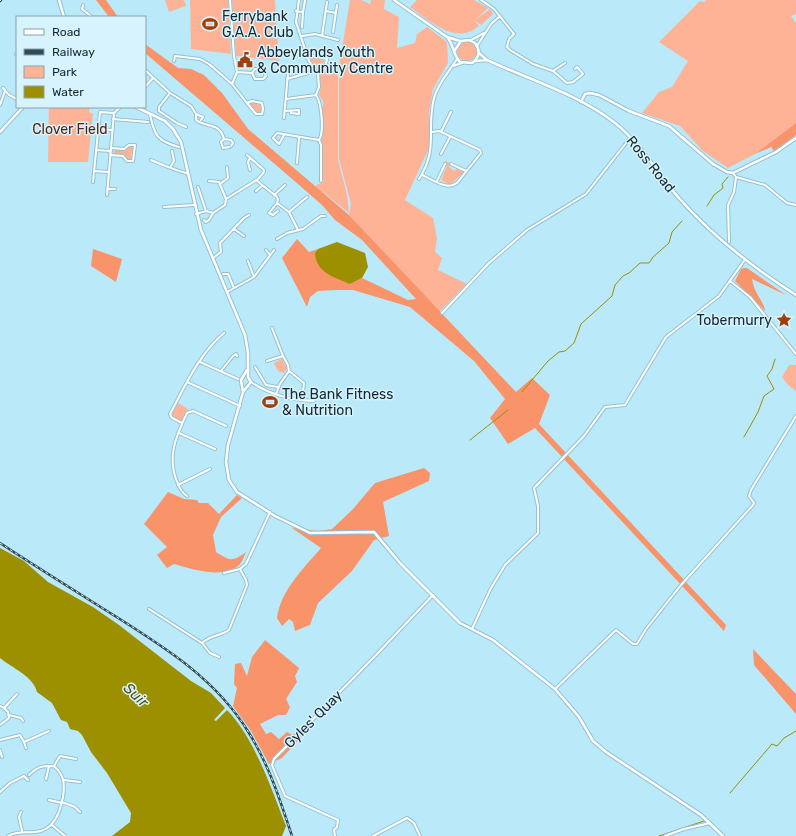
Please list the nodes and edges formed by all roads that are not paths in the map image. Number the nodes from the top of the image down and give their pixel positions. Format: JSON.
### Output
{"nodes":[{"id":1,"x":59,"y":0,"type":"edge"},
{"id":2,"x":230,"y":0,"type":"edge"},
{"id":3,"x":299,"y":0,"type":"edge"},
{"id":4,"x":305,"y":0,"type":"edge"},
{"id":5,"x":394,"y":0,"type":"edge"},
{"id":6,"x":481,"y":0,"type":"edge"},
{"id":7,"x":327,"y":2,"type":"dead end"},
{"id":8,"x":337,"y":4,"type":"dead end"},
{"id":9,"x":83,"y":5,"type":"dead end"},
{"id":10,"x":296,"y":11,"type":"junction"},
{"id":11,"x":326,"y":11,"type":"junction"},
{"id":12,"x":303,"y":12,"type":"junction"},
{"id":13,"x":336,"y":12,"type":"junction"},
{"id":14,"x":88,"y":14,"type":"joint"},
{"id":15,"x":64,"y":16,"type":"edge"},
{"id":16,"x":91,"y":16,"type":"edge"},
{"id":17,"x":500,"y":16,"type":"junction"},
{"id":18,"x":329,"y":24,"type":"dead end"},
{"id":19,"x":334,"y":24,"type":"junction"},
{"id":20,"x":302,"y":27,"type":"dead end"},
{"id":21,"x":484,"y":33,"type":"junction"},
{"id":22,"x":302,"y":36,"type":"junction"},
{"id":23,"x":322,"y":36,"type":"junction"},
{"id":24,"x":447,"y":37,"type":"junction"},
{"id":25,"x":329,"y":38,"type":"junction"},
{"id":26,"x":338,"y":40,"type":"dead end"},
{"id":27,"x":471,"y":40,"type":"junction"},
{"id":28,"x":461,"y":41,"type":"junction"},
{"id":29,"x":477,"y":46,"type":"junction"},
{"id":30,"x":455,"y":50,"type":"junction"},
{"id":31,"x":479,"y":52,"type":"junction"},
{"id":32,"x":307,"y":58,"type":"junction"},
{"id":33,"x":457,"y":59,"type":"junction"},
{"id":34,"x":487,"y":60,"type":"junction"},
{"id":35,"x":174,"y":61,"type":"dead end"},
{"id":36,"x":475,"y":61,"type":"junction"},
{"id":37,"x":326,"y":63,"type":"dead end"},
{"id":38,"x":462,"y":63,"type":"junction"},
{"id":39,"x":565,"y":63,"type":"dead end"},
{"id":40,"x":452,"y":66,"type":"junction"},
{"id":41,"x":575,"y":69,"type":"dead end"},
{"id":42,"x":146,"y":71,"type":"edge"},
{"id":43,"x":237,"y":72,"type":"junction"},
{"id":44,"x":552,"y":72,"type":"junction"},
{"id":45,"x":252,"y":73,"type":"junction"},
{"id":46,"x":288,"y":73,"type":"dead end"},
{"id":47,"x":308,"y":73,"type":"dead end"},
{"id":48,"x":153,"y":78,"type":"junction"},
{"id":49,"x":287,"y":79,"type":"junction"},
{"id":50,"x":232,"y":84,"type":"junction"},
{"id":51,"x":146,"y":86,"type":"edge"},
{"id":52,"x":3,"y":88,"type":"dead end"},
{"id":53,"x":5,"y":91,"type":"junction"},
{"id":54,"x":170,"y":93,"type":"junction"},
{"id":55,"x":316,"y":95,"type":"junction"},
{"id":56,"x":16,"y":98,"type":"edge"},
{"id":57,"x":286,"y":99,"type":"junction"},
{"id":58,"x":581,"y":102,"type":"junction"},
{"id":59,"x":247,"y":103,"type":"junction"},
{"id":60,"x":0,"y":105,"type":"edge"},
{"id":61,"x":21,"y":108,"type":"edge"},
{"id":62,"x":119,"y":108,"type":"edge"},
{"id":63,"x":138,"y":108,"type":"edge"},
{"id":64,"x":291,"y":110,"type":"dead end"},
{"id":65,"x":285,"y":111,"type":"junction"},
{"id":66,"x":114,"y":112,"type":"junction"},
{"id":67,"x":451,"y":112,"type":"dead end"},
{"id":68,"x":150,"y":114,"type":"junction"},
{"id":69,"x":196,"y":114,"type":"junction"},
{"id":70,"x":284,"y":118,"type":"dead end"},
{"id":71,"x":114,"y":119,"type":"junction"},
{"id":72,"x":201,"y":120,"type":"dead end"},
{"id":73,"x":148,"y":122,"type":"dead end"},
{"id":74,"x":186,"y":127,"type":"dead end"},
{"id":75,"x":98,"y":129,"type":"junction"},
{"id":76,"x":112,"y":130,"type":"junction"},
{"id":77,"x":0,"y":132,"type":"edge"},
{"id":78,"x":432,"y":132,"type":"junction"},
{"id":79,"x":441,"y":132,"type":"junction"},
{"id":80,"x":283,"y":135,"type":"junction"},
{"id":81,"x":226,"y":136,"type":"dead end"},
{"id":82,"x":450,"y":137,"type":"junction"},
{"id":83,"x":229,"y":138,"type":"junction"},
{"id":84,"x":299,"y":138,"type":"junction"},
{"id":85,"x":630,"y":138,"type":"junction"},
{"id":86,"x":796,"y":138,"type":"edge"},
{"id":87,"x":224,"y":139,"type":"junction"},
{"id":88,"x":319,"y":140,"type":"junction"},
{"id":89,"x":440,"y":145,"type":"dead end"},
{"id":90,"x":179,"y":147,"type":"dead end"},
{"id":91,"x":444,"y":147,"type":"junction"},
{"id":92,"x":111,"y":148,"type":"junction"},
{"id":93,"x":96,"y":150,"type":"junction"},
{"id":94,"x":111,"y":151,"type":"junction"},
{"id":95,"x":172,"y":151,"type":"dead end"},
{"id":96,"x":441,"y":154,"type":"dead end"},
{"id":97,"x":110,"y":155,"type":"junction"},
{"id":98,"x":246,"y":155,"type":"dead end"},
{"id":99,"x":250,"y":158,"type":"junction"},
{"id":100,"x":151,"y":160,"type":"dead end"},
{"id":101,"x":297,"y":163,"type":"dead end"},
{"id":102,"x":445,"y":164,"type":"dead end"},
{"id":103,"x":451,"y":164,"type":"dead end"},
{"id":104,"x":171,"y":166,"type":"junction"},
{"id":105,"x":456,"y":166,"type":"junction"},
{"id":106,"x":227,"y":167,"type":"dead end"},
{"id":107,"x":250,"y":170,"type":"dead end"},
{"id":108,"x":454,"y":170,"type":"dead end"},
{"id":109,"x":94,"y":171,"type":"junction"},
{"id":110,"x":466,"y":171,"type":"junction"},
{"id":111,"x":108,"y":172,"type":"junction"},
{"id":112,"x":188,"y":173,"type":"junction"},
{"id":113,"x":733,"y":173,"type":"junction"},
{"id":114,"x":422,"y":174,"type":"junction"},
{"id":115,"x":736,"y":177,"type":"junction"},
{"id":116,"x":419,"y":179,"type":"dead end"},
{"id":117,"x":256,"y":180,"type":"junction"},
{"id":118,"x":209,"y":181,"type":"dead end"},
{"id":119,"x":321,"y":181,"type":"dead end"},
{"id":120,"x":93,"y":182,"type":"dead end"},
{"id":121,"x":437,"y":182,"type":"junction"},
{"id":122,"x":220,"y":184,"type":"junction"},
{"id":123,"x":285,"y":185,"type":"dead end"},
{"id":124,"x":262,"y":186,"type":"junction"},
{"id":125,"x":198,"y":187,"type":"dead end"},
{"id":126,"x":107,"y":188,"type":"junction"},
{"id":127,"x":115,"y":189,"type":"dead end"},
{"id":128,"x":256,"y":191,"type":"dead end"},
{"id":129,"x":107,"y":195,"type":"dead end"},
{"id":130,"x":274,"y":195,"type":"junction"},
{"id":131,"x":307,"y":197,"type":"dead end"},
{"id":132,"x":226,"y":199,"type":"junction"},
{"id":133,"x":277,"y":203,"type":"junction"},
{"id":134,"x":194,"y":204,"type":"junction"},
{"id":135,"x":796,"y":205,"type":"edge"},
{"id":136,"x":164,"y":207,"type":"dead end"},
{"id":137,"x":269,"y":210,"type":"junction"},
{"id":138,"x":206,"y":211,"type":"junction"},
{"id":139,"x":278,"y":211,"type":"dead end"},
{"id":140,"x":289,"y":212,"type":"junction"},
{"id":141,"x":213,"y":213,"type":"junction"},
{"id":142,"x":266,"y":213,"type":"dead end"},
{"id":143,"x":196,"y":214,"type":"junction"},
{"id":144,"x":249,"y":215,"type":"dead end"},
{"id":145,"x":325,"y":216,"type":"dead end"},
{"id":146,"x":204,"y":220,"type":"dead end"},
{"id":147,"x":234,"y":229,"type":"junction"},
{"id":148,"x":298,"y":230,"type":"junction"},
{"id":149,"x":244,"y":236,"type":"dead end"},
{"id":150,"x":277,"y":239,"type":"dead end"},
{"id":151,"x":729,"y":242,"type":"dead end"},
{"id":152,"x":266,"y":250,"type":"dead end"},
{"id":153,"x":274,"y":250,"type":"dead end"},
{"id":154,"x":270,"y":255,"type":"junction"},
{"id":155,"x":212,"y":258,"type":"junction"},
{"id":156,"x":248,"y":261,"type":"dead end"},
{"id":157,"x":744,"y":261,"type":"junction"},
{"id":158,"x":223,"y":274,"type":"dead end"},
{"id":159,"x":254,"y":276,"type":"junction"},
{"id":160,"x":730,"y":281,"type":"junction"},
{"id":161,"x":234,"y":288,"type":"junction"},
{"id":162,"x":227,"y":292,"type":"junction"},
{"id":163,"x":796,"y":295,"type":"edge"},
{"id":164,"x":442,"y":313,"type":"dead end"},
{"id":165,"x":272,"y":328,"type":"dead end"},
{"id":166,"x":224,"y":333,"type":"dead end"},
{"id":167,"x":796,"y":354,"type":"edge"},
{"id":168,"x":237,"y":356,"type":"dead end"},
{"id":169,"x":282,"y":356,"type":"junction"},
{"id":170,"x":267,"y":361,"type":"dead end"},
{"id":171,"x":200,"y":362,"type":"junction"},
{"id":172,"x":255,"y":367,"type":"dead end"},
{"id":173,"x":247,"y":370,"type":"junction"},
{"id":174,"x":221,"y":371,"type":"junction"},
{"id":175,"x":257,"y":372,"type":"junction"},
{"id":176,"x":288,"y":372,"type":"junction"},
{"id":177,"x":253,"y":374,"type":"dead end"},
{"id":178,"x":244,"y":376,"type":"junction"},
{"id":179,"x":248,"y":377,"type":"junction"},
{"id":180,"x":238,"y":379,"type":"dead end"},
{"id":181,"x":187,"y":382,"type":"junction"},
{"id":182,"x":249,"y":384,"type":"junction"},
{"id":183,"x":243,"y":385,"type":"junction"},
{"id":184,"x":278,"y":387,"type":"junction"},
{"id":185,"x":243,"y":392,"type":"junction"},
{"id":186,"x":303,"y":392,"type":"dead end"},
{"id":187,"x":276,"y":394,"type":"junction"},
{"id":188,"x":314,"y":401,"type":"dead end"},
{"id":189,"x":240,"y":406,"type":"junction"},
{"id":190,"x":796,"y":416,"type":"edge"},
{"id":191,"x":182,"y":423,"type":"junction"},
{"id":192,"x":226,"y":426,"type":"dead end"},
{"id":193,"x":178,"y":432,"type":"junction"},
{"id":194,"x":215,"y":449,"type":"dead end"},
{"id":195,"x":210,"y":468,"type":"dead end"},
{"id":196,"x":178,"y":485,"type":"junction"},
{"id":197,"x":187,"y":496,"type":"dead end"},
{"id":198,"x":270,"y":512,"type":"junction"},
{"id":199,"x":240,"y":569,"type":"junction"},
{"id":200,"x":224,"y":573,"type":"dead end"},
{"id":201,"x":432,"y":595,"type":"junction"},
{"id":202,"x":149,"y":609,"type":"dead end"},
{"id":203,"x":472,"y":629,"type":"junction"},
{"id":204,"x":202,"y":643,"type":"junction"},
{"id":205,"x":220,"y":657,"type":"dead end"},
{"id":206,"x":555,"y":689,"type":"junction"},
{"id":207,"x":17,"y":694,"type":"dead end"},
{"id":208,"x":0,"y":706,"type":"edge"},
{"id":209,"x":4,"y":708,"type":"junction"},
{"id":210,"x":9,"y":715,"type":"junction"},
{"id":211,"x":23,"y":721,"type":"dead end"},
{"id":212,"x":0,"y":725,"type":"edge"},
{"id":213,"x":48,"y":731,"type":"dead end"},
{"id":214,"x":0,"y":740,"type":"edge"},
{"id":215,"x":24,"y":742,"type":"junction"},
{"id":216,"x":26,"y":748,"type":"dead end"},
{"id":217,"x":0,"y":750,"type":"edge"},
{"id":218,"x":2,"y":757,"type":"dead end"},
{"id":219,"x":76,"y":759,"type":"dead end"},
{"id":220,"x":49,"y":766,"type":"junction"},
{"id":221,"x":54,"y":766,"type":"junction"},
{"id":222,"x":29,"y":775,"type":"dead end"},
{"id":223,"x":46,"y":779,"type":"dead end"},
{"id":224,"x":28,"y":780,"type":"dead end"},
{"id":225,"x":64,"y":780,"type":"junction"},
{"id":226,"x":80,"y":782,"type":"dead end"},
{"id":227,"x":0,"y":792,"type":"edge"},
{"id":228,"x":49,"y":800,"type":"dead end"},
{"id":229,"x":62,"y":802,"type":"junction"},
{"id":230,"x":21,"y":812,"type":"dead end"},
{"id":231,"x":80,"y":812,"type":"dead end"},
{"id":232,"x":710,"y":823,"type":"junction"},
{"id":233,"x":52,"y":824,"type":"junction"},
{"id":234,"x":22,"y":831,"type":"junction"},
{"id":235,"x":36,"y":833,"type":"junction"},
{"id":236,"x":8,"y":836,"type":"edge"},
{"id":237,"x":36,"y":836,"type":"edge"},
{"id":238,"x":65,"y":836,"type":"edge"},
{"id":239,"x":335,"y":836,"type":"edge"},
{"id":240,"x":373,"y":836,"type":"edge"},
{"id":241,"x":420,"y":836,"type":"edge"},
{"id":242,"x":665,"y":836,"type":"edge"},
{"id":243,"x":723,"y":836,"type":"edge"}],
"edges":[{"from":1,"to":15,"type":"street"},
{"from":2,"to":43,"type":"street"},
{"from":3,"to":10,"type":"street"},
{"from":4,"to":12,"type":"street"},
{"from":5,"to":24,"type":"street"},
{"from":6,"to":17,"type":"street"},
{"from":7,"to":11,"type":"street"},
{"from":8,"to":13,"type":"street"},
{"from":9,"to":14,"type":"street"},
{"from":10,"to":12,"type":"street"},
{"from":10,"to":22,"type":"street"},
{"from":11,"to":13,"type":"street"},
{"from":11,"to":23,"type":"street"},
{"from":12,"to":20,"type":"street"},
{"from":13,"to":19,"type":"street"},
{"from":14,"to":16,"type":"street"},
{"from":17,"to":21,"type":"street"},
{"from":17,"to":44,"type":"street"},
{"from":18,"to":19,"type":"street"},
{"from":19,"to":25,"type":"street"},
{"from":21,"to":27,"type":"street"},
{"from":21,"to":29,"type":"street"},
{"from":22,"to":23,"type":"street"},
{"from":22,"to":32,"type":"street"},
{"from":23,"to":25,"type":"street"},
{"from":24,"to":28,"type":"street"},
{"from":24,"to":30,"type":"street"},
{"from":25,"to":26,"type":"street"},
{"from":27,"to":28,"type":"street"},
{"from":27,"to":29,"type":"street"},
{"from":28,"to":30,"type":"street"},
{"from":29,"to":31,"type":"street"},
{"from":30,"to":33,"type":"street"},
{"from":31,"to":34,"type":"street"},
{"from":31,"to":36,"type":"street"},
{"from":32,"to":37,"type":"street"},
{"from":32,"to":55,"type":"street"},
{"from":33,"to":38,"type":"street"},
{"from":33,"to":40,"type":"street"},
{"from":34,"to":36,"type":"street"},
{"from":34,"to":58,"type":"street","name":"Ross Road"},
{"from":35,"to":50,"type":"street"},
{"from":36,"to":38,"type":"street"},
{"from":38,"to":40,"type":"street"},
{"from":39,"to":44,"type":"street"},
{"from":40,"to":78,"type":"street"},
{"from":41,"to":44,"type":"street"},
{"from":42,"to":48,"type":"street"},
{"from":43,"to":45,"type":"street"},
{"from":43,"to":50,"type":"street"},
{"from":45,"to":45,"type":"street"},
{"from":46,"to":49,"type":"street"},
{"from":47,"to":49,"type":"street"},
{"from":48,"to":51,"type":"street"},
{"from":48,"to":54,"type":"street"},
{"from":49,"to":57,"type":"street"},
{"from":50,"to":59,"type":"street"},
{"from":52,"to":53,"type":"street"},
{"from":53,"to":56,"type":"street"},
{"from":53,"to":60,"type":"street"},
{"from":54,"to":69,"type":"street"},
{"from":54,"to":74,"type":"street"},
{"from":55,"to":57,"type":"street"},
{"from":55,"to":88,"type":"street"},
{"from":57,"to":65,"type":"street"},
{"from":58,"to":85,"type":"street","name":"Ross Road"},
{"from":58,"to":113,"type":"street"},
{"from":59,"to":59,"type":"street"},
{"from":61,"to":77,"type":"street"},
{"from":62,"to":66,"type":"street"},
{"from":63,"to":68,"type":"street"},
{"from":64,"to":65,"type":"street"},
{"from":65,"to":70,"type":"street"},
{"from":66,"to":71,"type":"street"},
{"from":66,"to":75,"type":"street"},
{"from":67,"to":79,"type":"street"},
{"from":68,"to":90,"type":"street"},
{"from":68,"to":112,"type":"street"},
{"from":69,"to":72,"type":"street"},
{"from":69,"to":87,"type":"street"},
{"from":71,"to":73,"type":"street"},
{"from":71,"to":76,"type":"street"},
{"from":75,"to":76,"type":"street"},
{"from":75,"to":93,"type":"street"},
{"from":76,"to":92,"type":"street"},
{"from":78,"to":79,"type":"street"},
{"from":78,"to":114,"type":"street"},
{"from":79,"to":82,"type":"street"},
{"from":80,"to":80,"type":"street"},
{"from":80,"to":84,"type":"street"},
{"from":81,"to":83,"type":"street"},
{"from":82,"to":91,"type":"street"},
{"from":82,"to":110,"type":"street"},
{"from":83,"to":87,"type":"street"},
{"from":83,"to":87,"type":"street"},
{"from":84,"to":88,"type":"street"},
{"from":84,"to":101,"type":"street"},
{"from":85,"to":157,"type":"street","name":"Ross Road"},
{"from":85,"to":164,"type":"street"},
{"from":86,"to":113,"type":"street"},
{"from":88,"to":119,"type":"street"},
{"from":89,"to":91,"type":"street"},
{"from":91,"to":96,"type":"street"},
{"from":92,"to":94,"type":"street"},
{"from":92,"to":97,"type":"street"},
{"from":93,"to":94,"type":"street"},
{"from":93,"to":109,"type":"street"},
{"from":94,"to":97,"type":"street"},
{"from":95,"to":104,"type":"street"},
{"from":97,"to":111,"type":"street"},
{"from":98,"to":99,"type":"street"},
{"from":99,"to":107,"type":"street"},
{"from":99,"to":117,"type":"street"},
{"from":100,"to":104,"type":"street"},
{"from":102,"to":121,"type":"street"},
{"from":103,"to":105,"type":"street"},
{"from":104,"to":112,"type":"street"},
{"from":105,"to":108,"type":"street"},
{"from":105,"to":110,"type":"street"},
{"from":106,"to":122,"type":"street"},
{"from":109,"to":111,"type":"street"},
{"from":109,"to":120,"type":"street"},
{"from":110,"to":121,"type":"street"},
{"from":111,"to":126,"type":"street"},
{"from":112,"to":134,"type":"street"},
{"from":113,"to":115,"type":"street"},
{"from":114,"to":116,"type":"street"},
{"from":114,"to":121,"type":"street"},
{"from":115,"to":135,"type":"street"},
{"from":115,"to":151,"type":"street"},
{"from":117,"to":124,"type":"street"},
{"from":117,"to":132,"type":"street"},
{"from":118,"to":122,"type":"street"},
{"from":122,"to":132,"type":"street"},
{"from":123,"to":130,"type":"street"},
{"from":124,"to":128,"type":"street"},
{"from":124,"to":130,"type":"street"},
{"from":125,"to":138,"type":"street"},
{"from":126,"to":127,"type":"street"},
{"from":126,"to":129,"type":"street"},
{"from":130,"to":133,"type":"street"},
{"from":131,"to":140,"type":"street"},
{"from":132,"to":141,"type":"street"},
{"from":133,"to":137,"type":"street"},
{"from":133,"to":140,"type":"street"},
{"from":134,"to":136,"type":"street"},
{"from":134,"to":143,"type":"street"},
{"from":137,"to":139,"type":"street"},
{"from":137,"to":142,"type":"street"},
{"from":138,"to":141,"type":"street"},
{"from":138,"to":143,"type":"street"},
{"from":140,"to":148,"type":"street"},
{"from":141,"to":146,"type":"street"},
{"from":143,"to":155,"type":"street"},
{"from":144,"to":147,"type":"street"},
{"from":145,"to":148,"type":"street"},
{"from":147,"to":149,"type":"street"},
{"from":147,"to":155,"type":"street"},
{"from":148,"to":150,"type":"street"},
{"from":152,"to":154,"type":"street"},
{"from":153,"to":154,"type":"street"},
{"from":154,"to":159,"type":"street"},
{"from":155,"to":162,"type":"street"},
{"from":156,"to":159,"type":"street"},
{"from":157,"to":160,"type":"street"},
{"from":157,"to":163,"type":"street","name":"Ross Road"},
{"from":158,"to":161,"type":"street"},
{"from":159,"to":161,"type":"street"},
{"from":160,"to":167,"type":"street"},
{"from":160,"to":203,"type":"street"},
{"from":161,"to":162,"type":"street"},
{"from":162,"to":173,"type":"street"},
{"from":165,"to":169,"type":"street"},
{"from":166,"to":171,"type":"street"},
{"from":168,"to":174,"type":"street"},
{"from":169,"to":170,"type":"street"},
{"from":169,"to":176,"type":"street"},
{"from":171,"to":174,"type":"street"},
{"from":171,"to":181,"type":"street"},
{"from":172,"to":175,"type":"street"},
{"from":173,"to":178,"type":"street"},
{"from":173,"to":179,"type":"street"},
{"from":174,"to":180,"type":"street"},
{"from":175,"to":177,"type":"street"},
{"from":175,"to":184,"type":"street"},
{"from":176,"to":184,"type":"street"},
{"from":176,"to":186,"type":"street"},
{"from":178,"to":179,"type":"street"},
{"from":178,"to":183,"type":"street"},
{"from":179,"to":182,"type":"street"},
{"from":181,"to":189,"type":"street"},
{"from":181,"to":191,"type":"street"},
{"from":182,"to":183,"type":"street"},
{"from":182,"to":185,"type":"street"},
{"from":182,"to":187,"type":"street"},
{"from":183,"to":185,"type":"street"},
{"from":184,"to":187,"type":"street"},
{"from":185,"to":189,"type":"street"},
{"from":187,"to":188,"type":"street"},
{"from":189,"to":198,"type":"street"},
{"from":190,"to":206,"type":"street"},
{"from":191,"to":192,"type":"street"},
{"from":191,"to":193,"type":"street"},
{"from":193,"to":194,"type":"street"},
{"from":193,"to":196,"type":"street"},
{"from":195,"to":196,"type":"street"},
{"from":196,"to":197,"type":"street"},
{"from":198,"to":199,"type":"street"},
{"from":198,"to":201,"type":"street"},
{"from":199,"to":200,"type":"street"},
{"from":199,"to":204,"type":"street"},
{"from":201,"to":203,"type":"street"},
{"from":201,"to":239,"type":"street","name":"Gyles' Quay"},
{"from":202,"to":204,"type":"street"},
{"from":203,"to":206,"type":"street"},
{"from":204,"to":205,"type":"street"},
{"from":206,"to":232,"type":"street"},
{"from":207,"to":209,"type":"street"},
{"from":208,"to":209,"type":"street"},
{"from":209,"to":210,"type":"street"},
{"from":210,"to":211,"type":"street"},
{"from":210,"to":212,"type":"street"},
{"from":213,"to":215,"type":"street"},
{"from":214,"to":215,"type":"street"},
{"from":215,"to":216,"type":"street"},
{"from":217,"to":218,"type":"street"},
{"from":219,"to":221,"type":"street"},
{"from":220,"to":221,"type":"street"},
{"from":220,"to":222,"type":"street"},
{"from":220,"to":223,"type":"street"},
{"from":221,"to":225,"type":"street"},
{"from":224,"to":227,"type":"street"},
{"from":225,"to":226,"type":"street"},
{"from":225,"to":229,"type":"street"},
{"from":228,"to":229,"type":"street"},
{"from":229,"to":231,"type":"street"},
{"from":229,"to":233,"type":"street"},
{"from":230,"to":234,"type":"street"},
{"from":232,"to":242,"type":"street"},
{"from":232,"to":243,"type":"street"},
{"from":233,"to":235,"type":"street"},
{"from":233,"to":238,"type":"street"},
{"from":234,"to":235,"type":"street"},
{"from":234,"to":236,"type":"street"},
{"from":235,"to":237,"type":"street"},
{"from":240,"to":241,"type":"street"}]}
